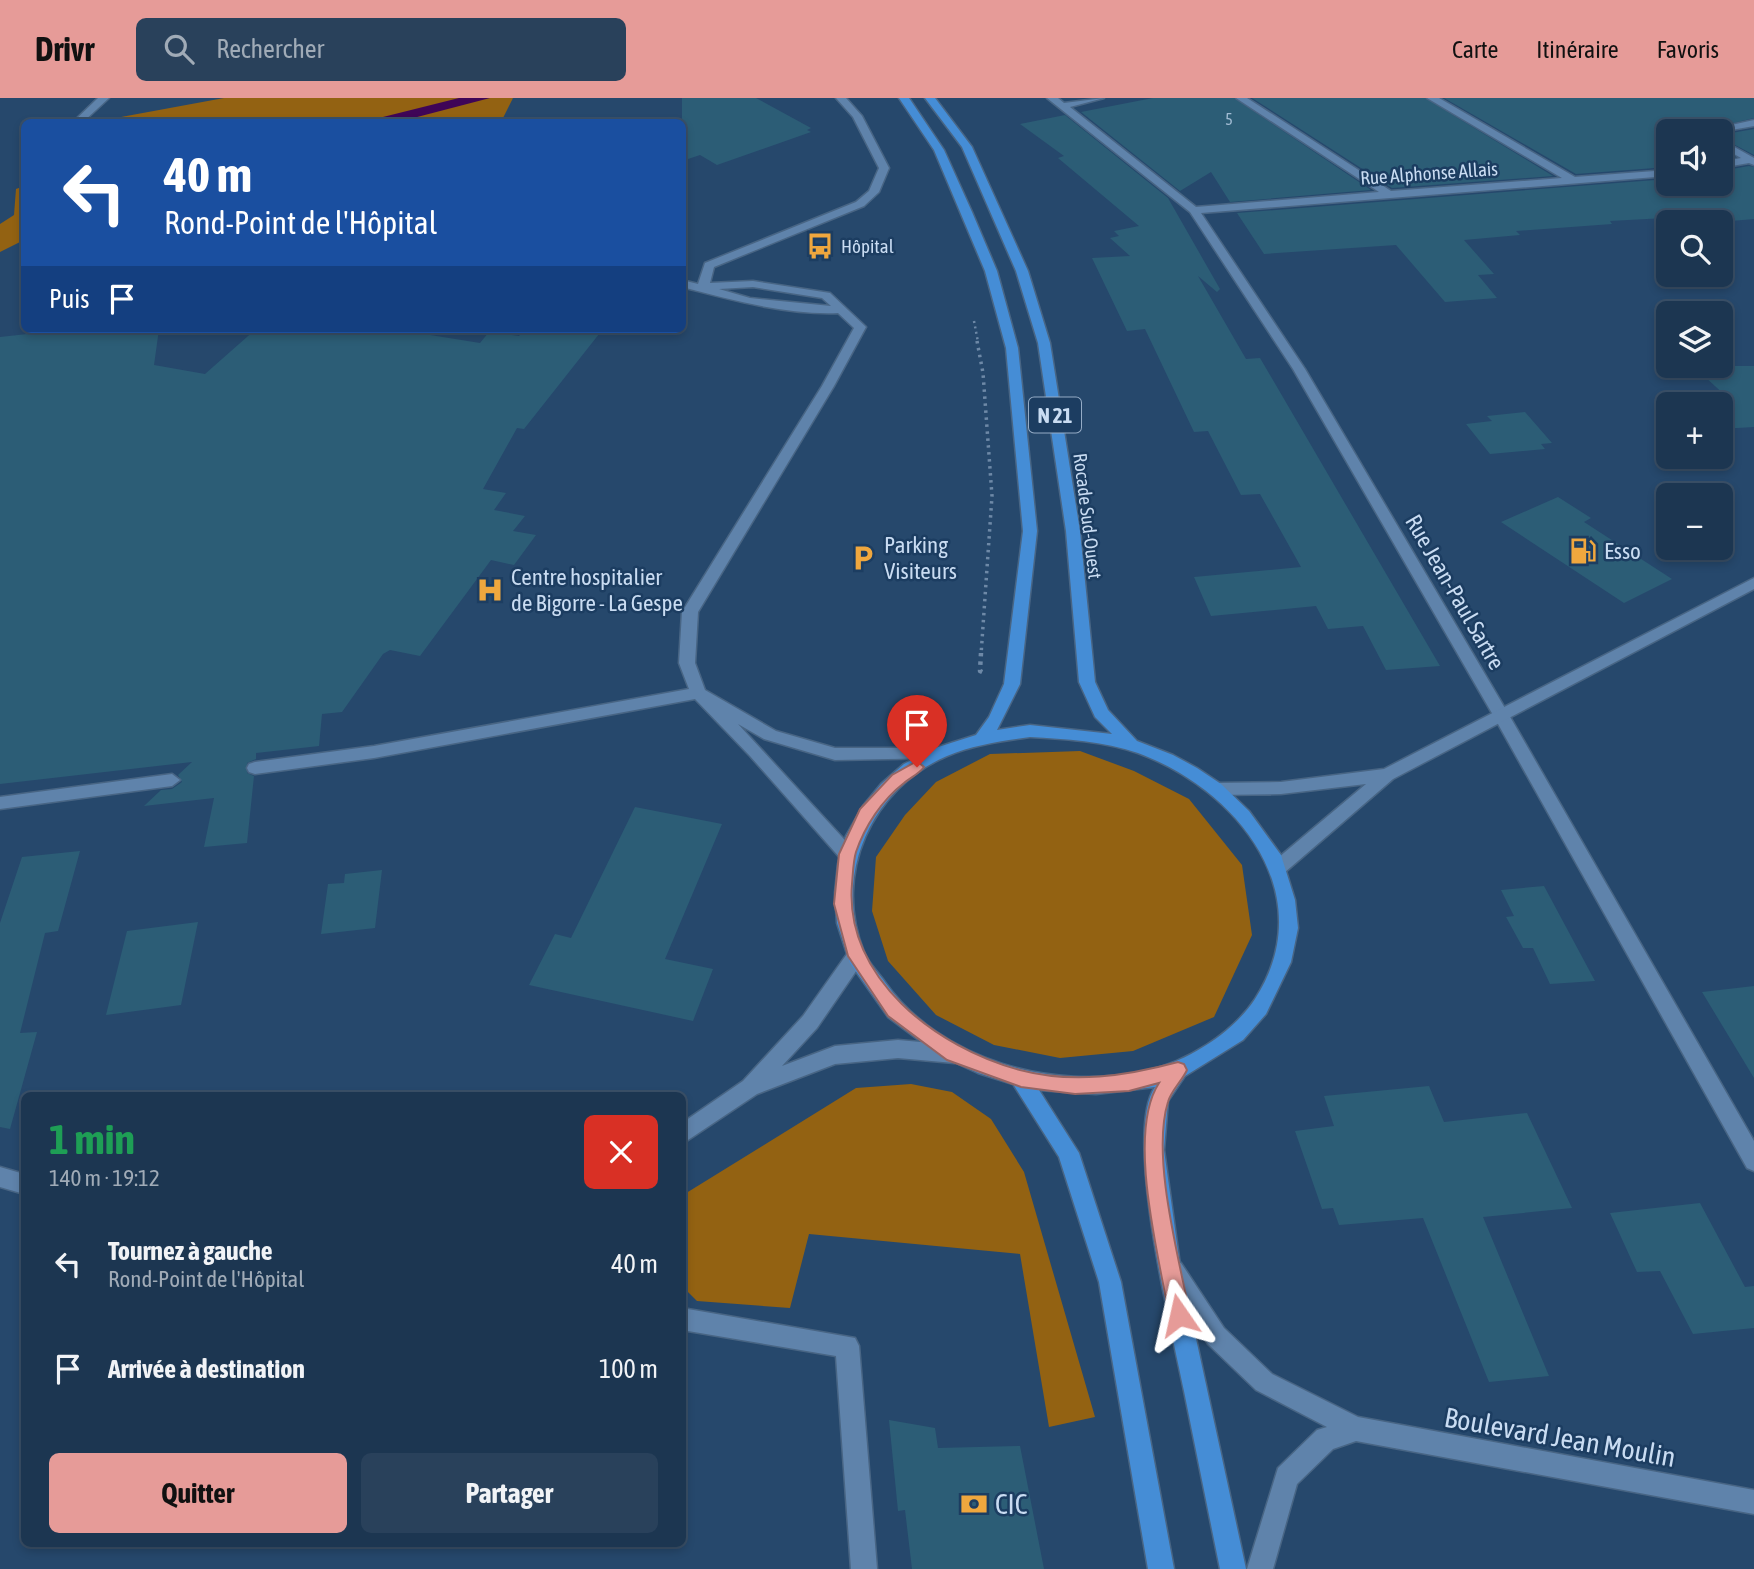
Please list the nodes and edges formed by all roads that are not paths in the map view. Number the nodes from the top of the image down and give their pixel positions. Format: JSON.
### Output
{"nodes":[{"id":1,"x":104,"y":98,"type":"edge"},
{"id":2,"x":841,"y":98,"type":"edge"},
{"id":3,"x":904,"y":98,"type":"edge"},
{"id":4,"x":930,"y":98,"type":"edge"},
{"id":5,"x":1099,"y":98,"type":"edge"},
{"id":6,"x":1241,"y":98,"type":"edge"},
{"id":7,"x":1432,"y":98,"type":"edge"},
{"id":8,"x":1057,"y":102,"type":"edge"},
{"id":9,"x":81,"y":119,"type":"edge"},
{"id":10,"x":1754,"y":123,"type":"edge"},
{"id":11,"x":1733,"y":127,"type":"edge"},
{"id":12,"x":1733,"y":150,"type":"edge"},
{"id":13,"x":1752,"y":161,"type":"edge"},
{"id":14,"x":1733,"y":163,"type":"edge"},
{"id":15,"x":1656,"y":174,"type":"edge"},
{"id":16,"x":1572,"y":180,"type":"junction"},
{"id":17,"x":1387,"y":193,"type":"junction"},
{"id":18,"x":1194,"y":211,"type":"junction"},
{"id":19,"x":686,"y":284,"type":"edge"},
{"id":20,"x":703,"y":286,"type":"junction"},
{"id":21,"x":842,"y":309,"type":"junction"},
{"id":22,"x":1754,"y":583,"type":"edge"},
{"id":23,"x":698,"y":693,"type":"junction"},
{"id":24,"x":1501,"y":715,"type":"junction"},
{"id":25,"x":982,"y":738,"type":"junction"},
{"id":26,"x":1130,"y":743,"type":"junction"},
{"id":27,"x":936,"y":754,"type":"junction"},
{"id":28,"x":255,"y":768,"type":"dead end"},
{"id":29,"x":1387,"y":775,"type":"junction"},
{"id":30,"x":172,"y":780,"type":"dead end"},
{"id":31,"x":1217,"y":789,"type":"junction"},
{"id":32,"x":0,"y":803,"type":"edge"},
{"id":33,"x":847,"y":854,"type":"junction"},
{"id":34,"x":1278,"y":867,"type":"junction"},
{"id":35,"x":856,"y":956,"type":"junction"},
{"id":36,"x":954,"y":1054,"type":"junction"},
{"id":37,"x":1178,"y":1070,"type":"junction"},
{"id":38,"x":1021,"y":1079,"type":"junction"},
{"id":39,"x":750,"y":1087,"type":"junction"},
{"id":40,"x":686,"y":1132,"type":"edge"},
{"id":41,"x":1754,"y":1161,"type":"edge"},
{"id":42,"x":0,"y":1177,"type":"edge"},
{"id":43,"x":21,"y":1183,"type":"edge"},
{"id":44,"x":1169,"y":1265,"type":"junction"},
{"id":45,"x":686,"y":1320,"type":"edge"},
{"id":46,"x":1356,"y":1429,"type":"junction"},
{"id":47,"x":1754,"y":1502,"type":"edge"},
{"id":48,"x":864,"y":1569,"type":"edge"},
{"id":49,"x":1161,"y":1569,"type":"edge"},
{"id":50,"x":1233,"y":1569,"type":"edge"},
{"id":51,"x":1260,"y":1569,"type":"edge"}],
"edges":[{"from":1,"to":9,"type":"street"},
{"from":2,"to":20,"type":"street"},
{"from":3,"to":25,"type":"main road","number":"N 21"},
{"from":4,"to":26,"type":"main road","name":"Rocade Sud-Ouest","number":"N 21"},
{"from":5,"to":8,"type":"street"},
{"from":6,"to":17,"type":"street"},
{"from":7,"to":16,"type":"street"},
{"from":8,"to":18,"type":"street","name":"Rue Jean-Paul Sartre"},
{"from":10,"to":11,"type":"street"},
{"from":12,"to":13,"type":"street"},
{"from":13,"to":14,"type":"street"},
{"from":15,"to":16,"type":"street","name":"Rue Alphonse Allais"},
{"from":16,"to":17,"type":"street","name":"Rue Alphonse Allais"},
{"from":17,"to":18,"type":"street","name":"Rue Alphonse Allais"},
{"from":18,"to":24,"type":"street","name":"Rue Jean-Paul Sartre"},
{"from":19,"to":20,"type":"street"},
{"from":20,"to":21,"type":"street"},
{"from":20,"to":21,"type":"street"},
{"from":21,"to":23,"type":"street"},
{"from":22,"to":24,"type":"street"},
{"from":23,"to":27,"type":"street"},
{"from":23,"to":28,"type":"street"},
{"from":23,"to":33,"type":"street"},
{"from":24,"to":29,"type":"street"},
{"from":24,"to":41,"type":"street","name":"Rue Jean-Paul Sartre"},
{"from":25,"to":26,"type":"main road"},
{"from":25,"to":27,"type":"main road"},
{"from":26,"to":31,"type":"main road"},
{"from":27,"to":33,"type":"main road"},
{"from":29,"to":31,"type":"street"},
{"from":29,"to":34,"type":"street"},
{"from":30,"to":32,"type":"street"},
{"from":31,"to":34,"type":"main road"},
{"from":33,"to":35,"type":"main road"},
{"from":34,"to":37,"type":"main road"},
{"from":35,"to":36,"type":"main road"},
{"from":35,"to":39,"type":"street"},
{"from":36,"to":38,"type":"main road"},
{"from":36,"to":39,"type":"street"},
{"from":37,"to":38,"type":"main road"},
{"from":37,"to":44,"type":"main road"},
{"from":38,"to":49,"type":"main road"},
{"from":39,"to":40,"type":"street"},
{"from":42,"to":43,"type":"street"},
{"from":44,"to":46,"type":"street","name":"Boulevard Jean Moulin"},
{"from":44,"to":50,"type":"main road"},
{"from":45,"to":48,"type":"street"},
{"from":46,"to":47,"type":"street","name":"Boulevard Jean Moulin"},
{"from":46,"to":51,"type":"street","name":"Boulevard Jean Moulin"}]}
